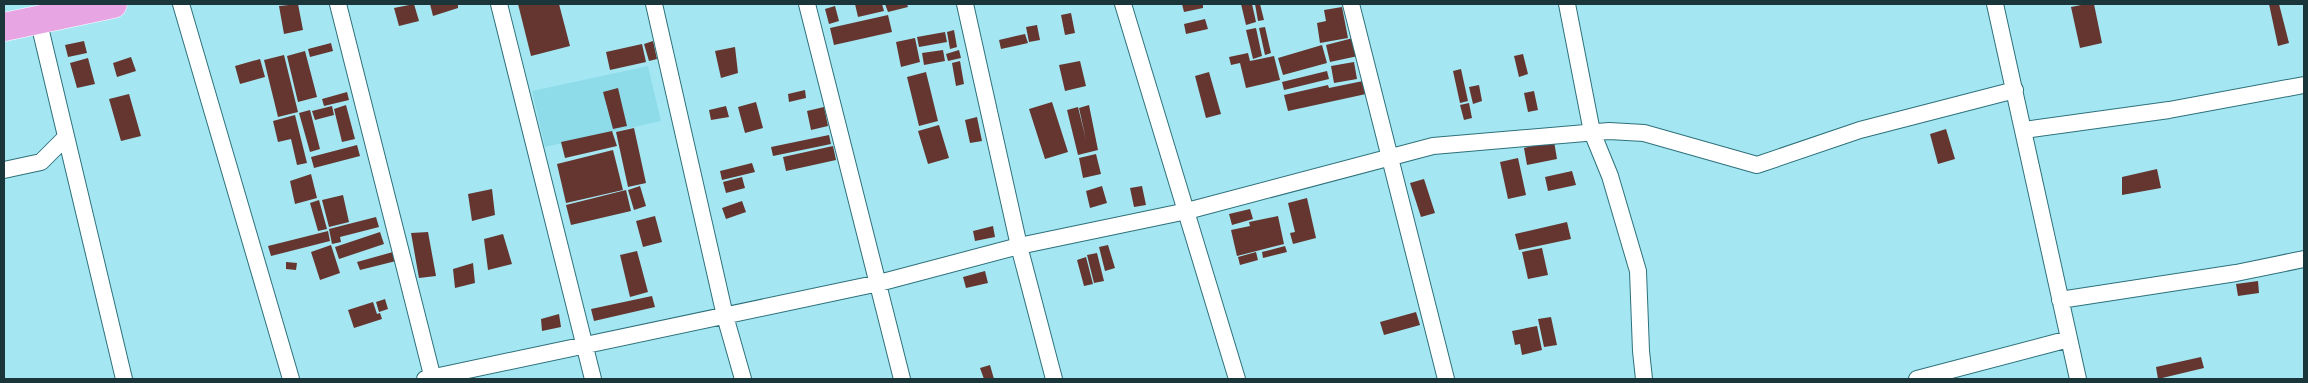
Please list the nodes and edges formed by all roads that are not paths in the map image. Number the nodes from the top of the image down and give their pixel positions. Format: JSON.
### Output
{"nodes":[{"id":1,"x":113,"y":4,"type":"edge"},
{"id":2,"x":182,"y":4,"type":"edge"},
{"id":3,"x":338,"y":4,"type":"edge"},
{"id":4,"x":499,"y":4,"type":"edge"},
{"id":5,"x":654,"y":4,"type":"edge"},
{"id":6,"x":807,"y":4,"type":"edge"},
{"id":7,"x":965,"y":4,"type":"edge"},
{"id":8,"x":1122,"y":4,"type":"edge"},
{"id":9,"x":1350,"y":4,"type":"edge"},
{"id":10,"x":1568,"y":4,"type":"edge"},
{"id":11,"x":1994,"y":4,"type":"edge"},
{"id":12,"x":38,"y":19,"type":"junction"},
{"id":13,"x":4,"y":27,"type":"edge"},
{"id":14,"x":2304,"y":84,"type":"edge"},
{"id":15,"x":2015,"y":90,"type":"junction"},
{"id":16,"x":2024,"y":130,"type":"junction"},
{"id":17,"x":1592,"y":132,"type":"junction"},
{"id":18,"x":66,"y":137,"type":"junction"},
{"id":19,"x":1388,"y":158,"type":"junction"},
{"id":20,"x":4,"y":170,"type":"edge"},
{"id":21,"x":1187,"y":211,"type":"junction"},
{"id":22,"x":1019,"y":246,"type":"junction"},
{"id":23,"x":2304,"y":259,"type":"edge"},
{"id":24,"x":879,"y":283,"type":"junction"},
{"id":25,"x":2060,"y":300,"type":"junction"},
{"id":26,"x":725,"y":316,"type":"junction"},
{"id":27,"x":2069,"y":339,"type":"junction"},
{"id":28,"x":584,"y":346,"type":"junction"},
{"id":29,"x":124,"y":379,"type":"edge"},
{"id":30,"x":291,"y":379,"type":"edge"},
{"id":31,"x":430,"y":379,"type":"edge"},
{"id":32,"x":592,"y":379,"type":"edge"},
{"id":33,"x":743,"y":379,"type":"edge"},
{"id":34,"x":902,"y":379,"type":"edge"},
{"id":35,"x":1054,"y":379,"type":"edge"},
{"id":36,"x":1237,"y":379,"type":"edge"},
{"id":37,"x":1446,"y":379,"type":"edge"},
{"id":38,"x":1644,"y":379,"type":"edge"},
{"id":39,"x":1917,"y":379,"type":"edge"},
{"id":40,"x":2078,"y":379,"type":"edge"}],
"edges":[{"from":1,"to":12,"type":"highway"},
{"from":2,"to":30,"type":"street"},
{"from":3,"to":31,"type":"street"},
{"from":4,"to":28,"type":"street"},
{"from":5,"to":26,"type":"street"},
{"from":6,"to":24,"type":"street"},
{"from":7,"to":22,"type":"street"},
{"from":8,"to":21,"type":"street"},
{"from":9,"to":19,"type":"street"},
{"from":10,"to":17,"type":"street"},
{"from":11,"to":15,"type":"street"},
{"from":12,"to":13,"type":"highway"},
{"from":12,"to":18,"type":"street"},
{"from":14,"to":16,"type":"street"},
{"from":15,"to":16,"type":"street"},
{"from":15,"to":17,"type":"street"},
{"from":16,"to":25,"type":"street"},
{"from":17,"to":19,"type":"street"},
{"from":17,"to":38,"type":"street"},
{"from":18,"to":20,"type":"street"},
{"from":18,"to":29,"type":"street"},
{"from":19,"to":21,"type":"street"},
{"from":19,"to":37,"type":"street"},
{"from":21,"to":22,"type":"street"},
{"from":21,"to":36,"type":"street"},
{"from":22,"to":24,"type":"street"},
{"from":22,"to":35,"type":"street"},
{"from":23,"to":25,"type":"street"},
{"from":24,"to":26,"type":"street"},
{"from":24,"to":34,"type":"street"},
{"from":25,"to":27,"type":"street"},
{"from":26,"to":28,"type":"street"},
{"from":26,"to":33,"type":"street"},
{"from":27,"to":39,"type":"street"},
{"from":27,"to":40,"type":"street"},
{"from":28,"to":31,"type":"street"},
{"from":28,"to":32,"type":"street"}]}
